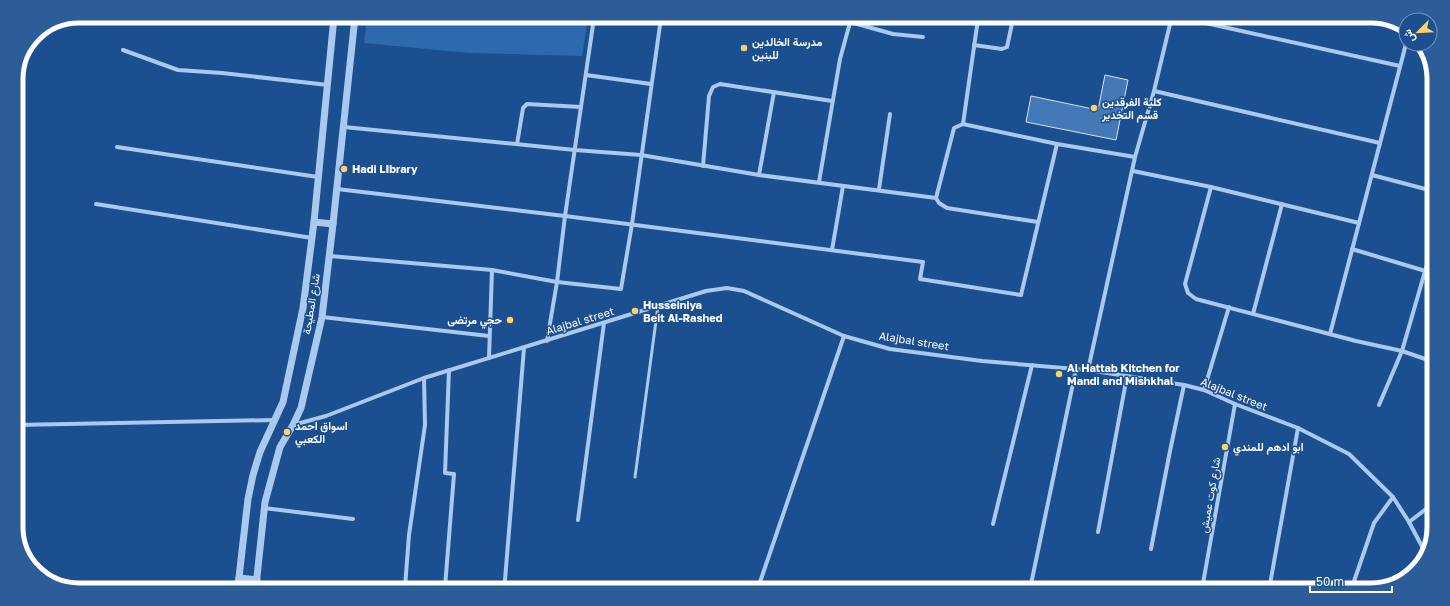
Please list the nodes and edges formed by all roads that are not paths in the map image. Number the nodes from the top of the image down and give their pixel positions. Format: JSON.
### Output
{"nodes":[{"id":1,"x":333,"y":23,"type":"edge"},
{"id":2,"x":354,"y":23,"type":"edge"},
{"id":3,"x":593,"y":23,"type":"edge"},
{"id":4,"x":660,"y":23,"type":"edge"},
{"id":5,"x":849,"y":23,"type":"edge"},
{"id":6,"x":859,"y":23,"type":"edge"},
{"id":7,"x":977,"y":23,"type":"edge"},
{"id":8,"x":1011,"y":23,"type":"edge"},
{"id":9,"x":1170,"y":23,"type":"edge"},
{"id":10,"x":1206,"y":23,"type":"edge"},
{"id":11,"x":923,"y":37,"type":"dead end"},
{"id":12,"x":974,"y":45,"type":"junction"},
{"id":13,"x":123,"y":50,"type":"dead end"},
{"id":14,"x":1404,"y":52,"type":"edge"},
{"id":15,"x":1400,"y":66,"type":"junction"},
{"id":16,"x":586,"y":75,"type":"junction"},
{"id":17,"x":651,"y":84,"type":"junction"},
{"id":18,"x":328,"y":85,"type":"junction"},
{"id":19,"x":1154,"y":91,"type":"junction"},
{"id":20,"x":774,"y":92,"type":"junction"},
{"id":21,"x":832,"y":101,"type":"junction"},
{"id":22,"x":581,"y":107,"type":"junction"},
{"id":23,"x":890,"y":114,"type":"dead end"},
{"id":24,"x":963,"y":124,"type":"junction"},
{"id":25,"x":344,"y":127,"type":"junction"},
{"id":26,"x":1380,"y":143,"type":"junction"},
{"id":27,"x":517,"y":144,"type":"junction"},
{"id":28,"x":1057,"y":144,"type":"junction"},
{"id":29,"x":117,"y":147,"type":"dead end"},
{"id":30,"x":575,"y":150,"type":"junction"},
{"id":31,"x":641,"y":155,"type":"junction"},
{"id":32,"x":1136,"y":157,"type":"junction"},
{"id":33,"x":703,"y":166,"type":"junction"},
{"id":34,"x":1133,"y":172,"type":"junction"},
{"id":35,"x":759,"y":175,"type":"junction"},
{"id":36,"x":1372,"y":175,"type":"junction"},
{"id":37,"x":318,"y":177,"type":"junction"},
{"id":38,"x":819,"y":182,"type":"junction"},
{"id":39,"x":843,"y":186,"type":"junction"},
{"id":40,"x":1211,"y":187,"type":"junction"},
{"id":41,"x":337,"y":189,"type":"junction"},
{"id":42,"x":878,"y":189,"type":"junction"},
{"id":43,"x":1427,"y":189,"type":"edge"},
{"id":44,"x":936,"y":198,"type":"junction"},
{"id":45,"x":96,"y":204,"type":"dead end"},
{"id":46,"x":1282,"y":204,"type":"junction"},
{"id":47,"x":565,"y":216,"type":"junction"},
{"id":48,"x":314,"y":222,"type":"junction"},
{"id":49,"x":1038,"y":222,"type":"junction"},
{"id":50,"x":1359,"y":223,"type":"junction"},
{"id":51,"x":333,"y":224,"type":"junction"},
{"id":52,"x":632,"y":224,"type":"junction"},
{"id":53,"x":312,"y":238,"type":"junction"},
{"id":54,"x":1352,"y":249,"type":"junction"},
{"id":55,"x":832,"y":250,"type":"junction"},
{"id":56,"x":330,"y":256,"type":"junction"},
{"id":57,"x":1427,"y":264,"type":"edge"},
{"id":58,"x":492,"y":270,"type":"junction"},
{"id":59,"x":1425,"y":271,"type":"junction"},
{"id":60,"x":557,"y":282,"type":"junction"},
{"id":61,"x":658,"y":306,"type":"junction"},
{"id":62,"x":1230,"y":307,"type":"junction"},
{"id":63,"x":1253,"y":314,"type":"junction"},
{"id":64,"x":322,"y":317,"type":"junction"},
{"id":65,"x":604,"y":323,"type":"junction"},
{"id":66,"x":1330,"y":334,"type":"junction"},
{"id":67,"x":489,"y":336,"type":"junction"},
{"id":68,"x":844,"y":336,"type":"junction"},
{"id":69,"x":547,"y":341,"type":"junction"},
{"id":70,"x":524,"y":348,"type":"junction"},
{"id":71,"x":1402,"y":351,"type":"junction"},
{"id":72,"x":489,"y":358,"type":"junction"},
{"id":73,"x":1427,"y":360,"type":"edge"},
{"id":74,"x":1032,"y":365,"type":"junction"},
{"id":75,"x":449,"y":370,"type":"junction"},
{"id":76,"x":1076,"y":370,"type":"junction"},
{"id":77,"x":1088,"y":370,"type":"junction"},
{"id":78,"x":1127,"y":376,"type":"junction"},
{"id":79,"x":424,"y":378,"type":"junction"},
{"id":80,"x":1184,"y":385,"type":"junction"},
{"id":81,"x":1204,"y":390,"type":"junction"},
{"id":82,"x":1235,"y":404,"type":"junction"},
{"id":83,"x":1379,"y":405,"type":"dead end"},
{"id":84,"x":274,"y":420,"type":"junction"},
{"id":85,"x":23,"y":425,"type":"edge"},
{"id":86,"x":293,"y":425,"type":"junction"},
{"id":87,"x":1298,"y":428,"type":"junction"},
{"id":88,"x":635,"y":476,"type":"dead end"},
{"id":89,"x":1393,"y":497,"type":"junction"},
{"id":90,"x":264,"y":508,"type":"junction"},
{"id":91,"x":1427,"y":508,"type":"edge"},
{"id":92,"x":353,"y":519,"type":"dead end"},
{"id":93,"x":578,"y":520,"type":"dead end"},
{"id":94,"x":1409,"y":522,"type":"junction"},
{"id":95,"x":993,"y":524,"type":"dead end"},
{"id":96,"x":1098,"y":532,"type":"dead end"},
{"id":97,"x":1423,"y":548,"type":"edge"},
{"id":98,"x":1151,"y":549,"type":"dead end"},
{"id":99,"x":239,"y":578,"type":"junction"},
{"id":100,"x":505,"y":580,"type":"dead end"},
{"id":101,"x":238,"y":583,"type":"edge"},
{"id":102,"x":257,"y":583,"type":"edge"},
{"id":103,"x":405,"y":583,"type":"edge"},
{"id":104,"x":445,"y":583,"type":"edge"},
{"id":105,"x":760,"y":583,"type":"edge"},
{"id":106,"x":1031,"y":583,"type":"edge"},
{"id":107,"x":1203,"y":583,"type":"edge"},
{"id":108,"x":1270,"y":583,"type":"edge"},
{"id":109,"x":1353,"y":583,"type":"edge"}],
"edges":[{"from":1,"to":18,"type":"street","name":"شارع المطيحة"},
{"from":2,"to":25,"type":"street","name":"شارع المطيحة"},
{"from":3,"to":16,"type":"street"},
{"from":4,"to":17,"type":"street"},
{"from":5,"to":21,"type":"street"},
{"from":6,"to":11,"type":"street"},
{"from":7,"to":12,"type":"street"},
{"from":8,"to":12,"type":"street"},
{"from":9,"to":19,"type":"street"},
{"from":10,"to":15,"type":"street"},
{"from":12,"to":24,"type":"street"},
{"from":13,"to":18,"type":"street"},
{"from":14,"to":15,"type":"street"},
{"from":15,"to":26,"type":"street"},
{"from":16,"to":17,"type":"street"},
{"from":16,"to":22,"type":"street"},
{"from":17,"to":31,"type":"street"},
{"from":18,"to":37,"type":"street","name":"شارع المطيحة"},
{"from":19,"to":26,"type":"street"},
{"from":19,"to":32,"type":"street"},
{"from":20,"to":21,"type":"street"},
{"from":20,"to":33,"type":"street"},
{"from":20,"to":35,"type":"street"},
{"from":21,"to":38,"type":"street"},
{"from":22,"to":27,"type":"street"},
{"from":22,"to":30,"type":"street"},
{"from":23,"to":42,"type":"street"},
{"from":24,"to":28,"type":"street"},
{"from":24,"to":44,"type":"street"},
{"from":25,"to":27,"type":"street"},
{"from":25,"to":41,"type":"street","name":"شارع المطيحة"},
{"from":26,"to":36,"type":"street"},
{"from":27,"to":30,"type":"street"},
{"from":28,"to":32,"type":"street"},
{"from":28,"to":49,"type":"street"},
{"from":29,"to":37,"type":"street"},
{"from":30,"to":31,"type":"street"},
{"from":30,"to":47,"type":"street"},
{"from":31,"to":33,"type":"street"},
{"from":31,"to":52,"type":"street"},
{"from":32,"to":34,"type":"street"},
{"from":33,"to":35,"type":"street"},
{"from":34,"to":40,"type":"street"},
{"from":34,"to":77,"type":"street"},
{"from":35,"to":38,"type":"street"},
{"from":36,"to":43,"type":"street"},
{"from":36,"to":50,"type":"street"},
{"from":37,"to":48,"type":"street","name":"شارع المطيحة"},
{"from":38,"to":39,"type":"street"},
{"from":39,"to":42,"type":"street"},
{"from":39,"to":55,"type":"street"},
{"from":40,"to":46,"type":"street"},
{"from":40,"to":62,"type":"street"},
{"from":41,"to":47,"type":"street"},
{"from":41,"to":51,"type":"street","name":"شارع المطيحة"},
{"from":42,"to":44,"type":"street"},
{"from":44,"to":49,"type":"street"},
{"from":45,"to":53,"type":"street"},
{"from":46,"to":50,"type":"street"},
{"from":46,"to":63,"type":"street"},
{"from":47,"to":52,"type":"street"},
{"from":47,"to":60,"type":"street"},
{"from":48,"to":51,"type":"street"},
{"from":48,"to":53,"type":"street","name":"شارع المطيحة"},
{"from":49,"to":55,"type":"street"},
{"from":50,"to":54,"type":"street"},
{"from":51,"to":56,"type":"street","name":"شارع المطيحة"},
{"from":52,"to":55,"type":"street"},
{"from":52,"to":60,"type":"street"},
{"from":53,"to":84,"type":"street","name":"شارع المطيحة"},
{"from":54,"to":59,"type":"street"},
{"from":54,"to":66,"type":"street"},
{"from":56,"to":58,"type":"street"},
{"from":56,"to":64,"type":"street","name":"شارع المطيحة"},
{"from":57,"to":59,"type":"street"},
{"from":58,"to":60,"type":"street"},
{"from":58,"to":67,"type":"street"},
{"from":59,"to":71,"type":"street"},
{"from":60,"to":69,"type":"street"},
{"from":61,"to":65,"type":"street","name":"Alajbal street"},
{"from":61,"to":68,"type":"street","name":"Alajbal street"},
{"from":61,"to":88,"type":"lane"},
{"from":62,"to":63,"type":"street"},
{"from":62,"to":81,"type":"street"},
{"from":63,"to":66,"type":"street"},
{"from":64,"to":67,"type":"street"},
{"from":64,"to":86,"type":"street","name":"شارع المطيحة"},
{"from":65,"to":69,"type":"street","name":"Alajbal street"},
{"from":65,"to":93,"type":"street"},
{"from":66,"to":71,"type":"street"},
{"from":67,"to":72,"type":"street"},
{"from":68,"to":74,"type":"street","name":"Alajbal street"},
{"from":68,"to":105,"type":"street"},
{"from":69,"to":70,"type":"street","name":"Alajbal street"},
{"from":70,"to":72,"type":"street","name":"Alajbal street"},
{"from":70,"to":100,"type":"street"},
{"from":71,"to":73,"type":"street"},
{"from":71,"to":83,"type":"street"},
{"from":72,"to":75,"type":"street","name":"Alajbal street"},
{"from":74,"to":76,"type":"street","name":"Alajbal street"},
{"from":74,"to":95,"type":"street"},
{"from":75,"to":79,"type":"street","name":"Alajbal street"},
{"from":75,"to":104,"type":"street"},
{"from":76,"to":77,"type":"street","name":"Alajbal street"},
{"from":76,"to":106,"type":"street"},
{"from":77,"to":78,"type":"street","name":"Alajbal street"},
{"from":78,"to":80,"type":"street","name":"Alajbal street"},
{"from":78,"to":96,"type":"street"},
{"from":79,"to":86,"type":"street","name":"Alajbal street"},
{"from":79,"to":103,"type":"street"},
{"from":80,"to":81,"type":"street","name":"Alajbal street"},
{"from":80,"to":98,"type":"street"},
{"from":81,"to":82,"type":"street","name":"Alajbal street"},
{"from":82,"to":87,"type":"street","name":"Alajbal street"},
{"from":82,"to":107,"type":"street","name":"شارع كوت عميش"},
{"from":84,"to":85,"type":"street"},
{"from":84,"to":99,"type":"street","name":"شارع المطيحة"},
{"from":86,"to":90,"type":"street","name":"شارع المطيحة"},
{"from":87,"to":89,"type":"street","name":"Alajbal street"},
{"from":87,"to":108,"type":"street"},
{"from":89,"to":94,"type":"street","name":"Alajbal street"},
{"from":89,"to":109,"type":"street"},
{"from":90,"to":92,"type":"street"},
{"from":90,"to":102,"type":"street","name":"شارع المطيحة"},
{"from":91,"to":94,"type":"street"},
{"from":94,"to":97,"type":"street","name":"Alajbal street"},
{"from":99,"to":101,"type":"street","name":"شارع المطيحة"},
{"from":99,"to":102,"type":"street"}]}
